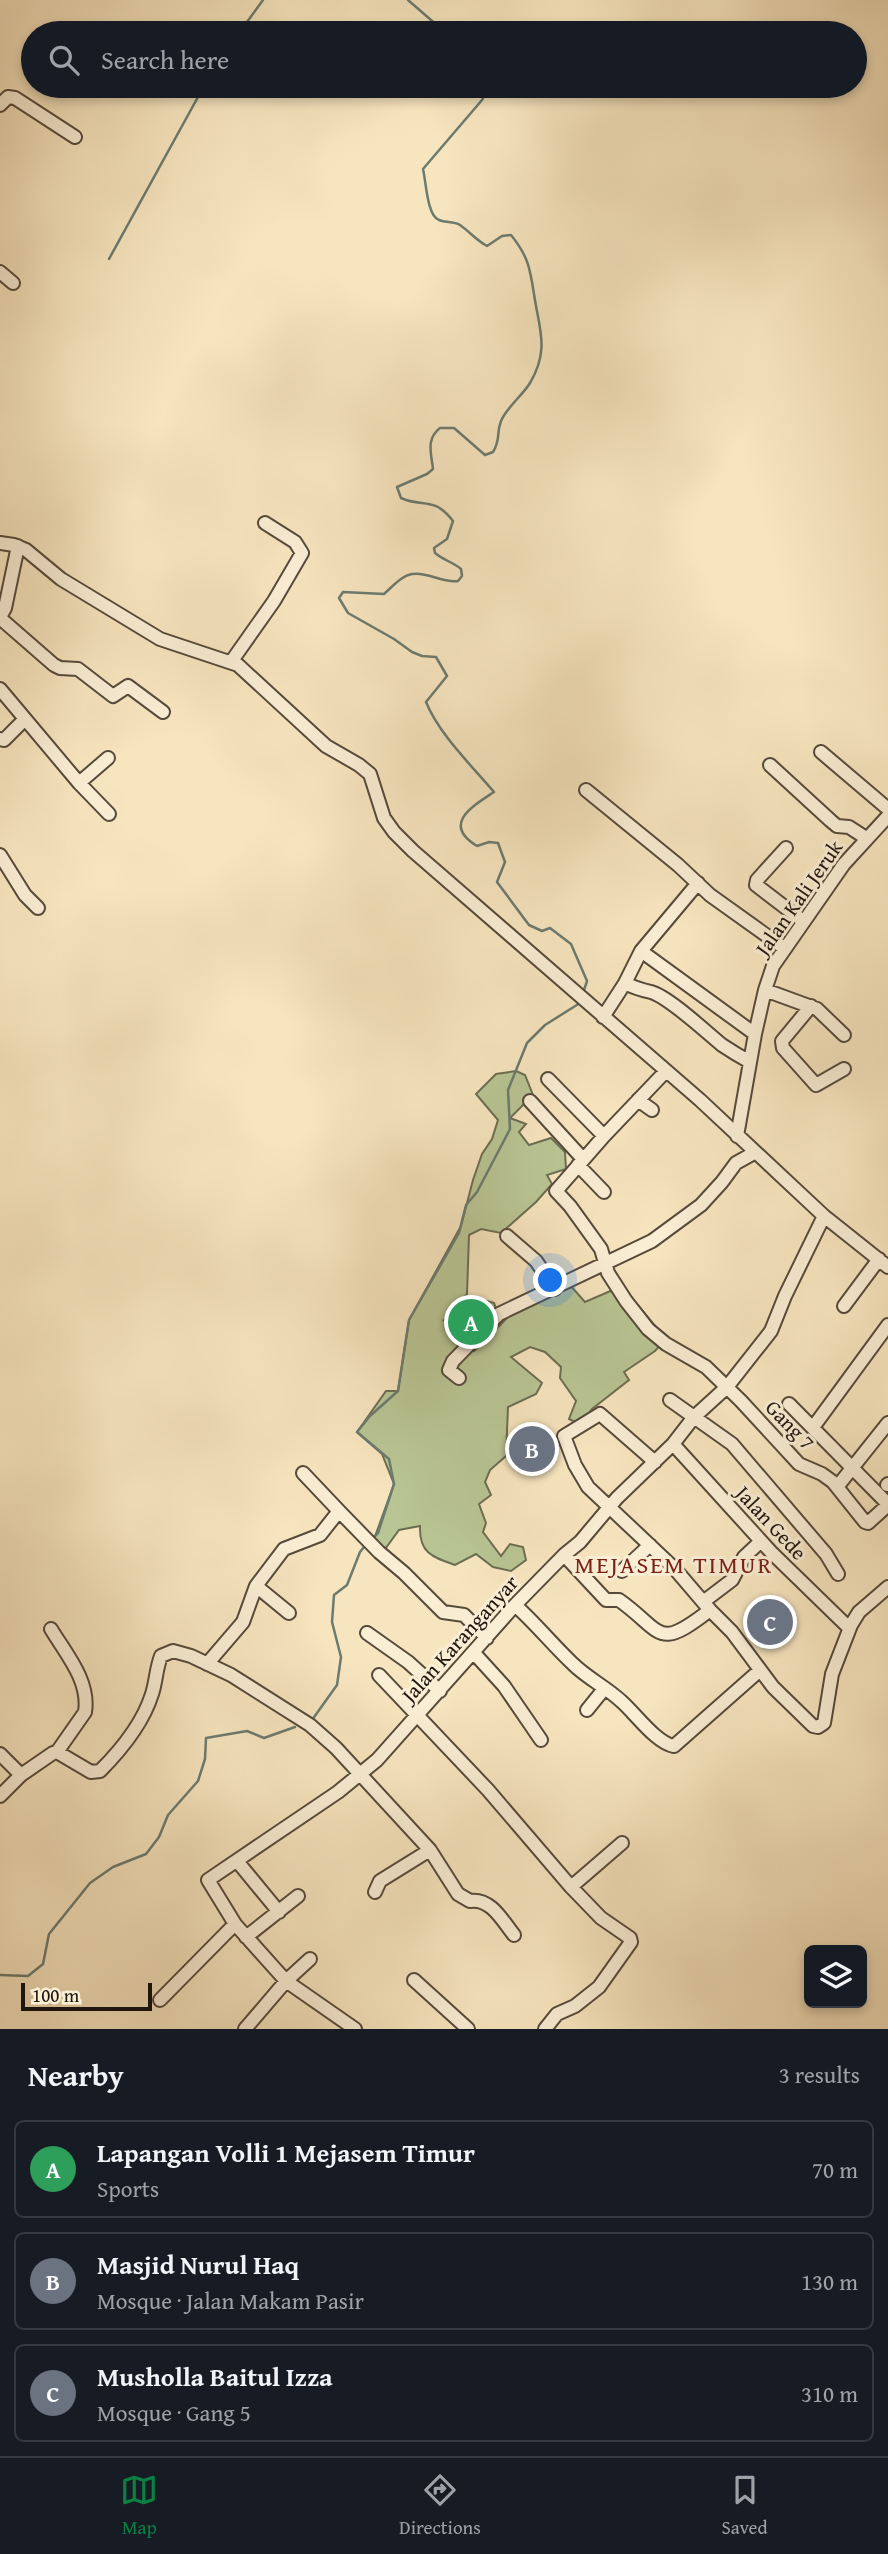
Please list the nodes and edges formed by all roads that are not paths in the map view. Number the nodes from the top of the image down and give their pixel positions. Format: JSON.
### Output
{"nodes":[{"id":1,"x":0,"y":105,"type":"edge"},
{"id":2,"x":75,"y":137,"type":"dead end"},
{"id":3,"x":0,"y":272,"type":"edge"},
{"id":4,"x":13,"y":283,"type":"dead end"},
{"id":5,"x":265,"y":523,"type":"dead end"},
{"id":6,"x":0,"y":543,"type":"edge"},
{"id":7,"x":16,"y":545,"type":"junction"},
{"id":8,"x":0,"y":618,"type":"edge"},
{"id":9,"x":232,"y":662,"type":"junction"},
{"id":10,"x":0,"y":689,"type":"edge"},
{"id":11,"x":163,"y":712,"type":"dead end"},
{"id":12,"x":24,"y":720,"type":"junction"},
{"id":13,"x":0,"y":739,"type":"edge"},
{"id":14,"x":821,"y":752,"type":"dead end"},
{"id":15,"x":108,"y":758,"type":"dead end"},
{"id":16,"x":770,"y":765,"type":"dead end"},
{"id":17,"x":79,"y":783,"type":"junction"},
{"id":18,"x":586,"y":790,"type":"dead end"},
{"id":19,"x":888,"y":809,"type":"edge"},
{"id":20,"x":108,"y":814,"type":"dead end"},
{"id":21,"x":888,"y":816,"type":"edge"},
{"id":22,"x":866,"y":838,"type":"junction"},
{"id":23,"x":786,"y":848,"type":"dead end"},
{"id":24,"x":0,"y":855,"type":"edge"},
{"id":25,"x":698,"y":883,"type":"junction"},
{"id":26,"x":38,"y":908,"type":"dead end"},
{"id":27,"x":803,"y":921,"type":"junction"},
{"id":28,"x":784,"y":948,"type":"junction"},
{"id":29,"x":641,"y":951,"type":"junction"},
{"id":30,"x":625,"y":983,"type":"junction"},
{"id":31,"x":765,"y":990,"type":"junction"},
{"id":32,"x":811,"y":1006,"type":"junction"},
{"id":33,"x":603,"y":1017,"type":"junction"},
{"id":34,"x":755,"y":1034,"type":"junction"},
{"id":35,"x":844,"y":1035,"type":"dead end"},
{"id":36,"x":750,"y":1062,"type":"junction"},
{"id":37,"x":844,"y":1069,"type":"dead end"},
{"id":38,"x":666,"y":1071,"type":"junction"},
{"id":39,"x":548,"y":1079,"type":"dead end"},
{"id":40,"x":638,"y":1100,"type":"junction"},
{"id":41,"x":530,"y":1101,"type":"dead end"},
{"id":42,"x":652,"y":1110,"type":"dead end"},
{"id":43,"x":604,"y":1136,"type":"junction"},
{"id":44,"x":747,"y":1146,"type":"junction"},
{"id":45,"x":580,"y":1162,"type":"junction"},
{"id":46,"x":604,"y":1192,"type":"dead end"},
{"id":47,"x":824,"y":1216,"type":"junction"},
{"id":48,"x":507,"y":1236,"type":"dead end"},
{"id":49,"x":883,"y":1263,"type":"edge"},
{"id":50,"x":607,"y":1264,"type":"junction"},
{"id":51,"x":555,"y":1289,"type":"junction"},
{"id":52,"x":844,"y":1306,"type":"dead end"},
{"id":53,"x":888,"y":1325,"type":"edge"},
{"id":54,"x":459,"y":1378,"type":"dead end"},
{"id":55,"x":727,"y":1387,"type":"junction"},
{"id":56,"x":670,"y":1400,"type":"dead end"},
{"id":57,"x":789,"y":1404,"type":"dead end"},
{"id":58,"x":694,"y":1418,"type":"junction"},
{"id":59,"x":817,"y":1423,"type":"junction"},
{"id":60,"x":888,"y":1423,"type":"edge"},
{"id":61,"x":673,"y":1444,"type":"junction"},
{"id":62,"x":655,"y":1462,"type":"junction"},
{"id":63,"x":852,"y":1469,"type":"junction"},
{"id":64,"x":303,"y":1473,"type":"dead end"},
{"id":65,"x":837,"y":1487,"type":"junction"},
{"id":66,"x":888,"y":1504,"type":"edge"},
{"id":67,"x":609,"y":1508,"type":"junction"},
{"id":68,"x":339,"y":1511,"type":"junction"},
{"id":69,"x":761,"y":1541,"type":"junction"},
{"id":70,"x":650,"y":1545,"type":"junction"},
{"id":71,"x":564,"y":1555,"type":"junction"},
{"id":72,"x":622,"y":1571,"type":"dead end"},
{"id":73,"x":838,"y":1574,"type":"dead end"},
{"id":74,"x":256,"y":1586,"type":"junction"},
{"id":75,"x":888,"y":1587,"type":"edge"},
{"id":76,"x":515,"y":1605,"type":"junction"},
{"id":77,"x":706,"y":1606,"type":"junction"},
{"id":78,"x":289,"y":1613,"type":"dead end"},
{"id":79,"x":848,"y":1625,"type":"junction"},
{"id":80,"x":51,"y":1629,"type":"dead end"},
{"id":81,"x":367,"y":1633,"type":"dead end"},
{"id":82,"x":488,"y":1638,"type":"junction"},
{"id":83,"x":474,"y":1653,"type":"junction"},
{"id":84,"x":207,"y":1664,"type":"junction"},
{"id":85,"x":759,"y":1671,"type":"junction"},
{"id":86,"x":379,"y":1675,"type":"dead end"},
{"id":87,"x":604,"y":1689,"type":"junction"},
{"id":88,"x":440,"y":1691,"type":"junction"},
{"id":89,"x":587,"y":1710,"type":"dead end"},
{"id":90,"x":417,"y":1715,"type":"junction"},
{"id":91,"x":541,"y":1740,"type":"dead end"},
{"id":92,"x":57,"y":1752,"type":"junction"},
{"id":93,"x":0,"y":1754,"type":"edge"},
{"id":94,"x":21,"y":1775,"type":"junction"},
{"id":95,"x":360,"y":1775,"type":"junction"},
{"id":96,"x":0,"y":1796,"type":"edge"},
{"id":97,"x":622,"y":1843,"type":"dead end"},
{"id":98,"x":430,"y":1850,"type":"junction"},
{"id":99,"x":237,"y":1861,"type":"junction"},
{"id":100,"x":570,"y":1887,"type":"junction"},
{"id":101,"x":375,"y":1892,"type":"dead end"},
{"id":102,"x":298,"y":1896,"type":"dead end"},
{"id":103,"x":279,"y":1912,"type":"junction"},
{"id":104,"x":235,"y":1924,"type":"junction"},
{"id":105,"x":514,"y":1935,"type":"dead end"},
{"id":106,"x":246,"y":1937,"type":"junction"},
{"id":107,"x":310,"y":1959,"type":"dead end"},
{"id":108,"x":414,"y":1980,"type":"dead end"},
{"id":109,"x":286,"y":1981,"type":"junction"},
{"id":110,"x":160,"y":2000,"type":"dead end"},
{"id":111,"x":245,"y":2029,"type":"edge"},
{"id":112,"x":355,"y":2029,"type":"edge"},
{"id":113,"x":468,"y":2029,"type":"edge"},
{"id":114,"x":545,"y":2029,"type":"edge"}],
"edges":[{"from":1,"to":2,"type":"street"},
{"from":3,"to":4,"type":"street"},
{"from":5,"to":9,"type":"street"},
{"from":6,"to":7,"type":"street"},
{"from":7,"to":8,"type":"street"},
{"from":7,"to":9,"type":"street"},
{"from":8,"to":11,"type":"street"},
{"from":9,"to":33,"type":"street"},
{"from":10,"to":12,"type":"street"},
{"from":12,"to":13,"type":"street"},
{"from":12,"to":17,"type":"street"},
{"from":14,"to":19,"type":"street"},
{"from":15,"to":17,"type":"street"},
{"from":16,"to":22,"type":"street"},
{"from":17,"to":20,"type":"street"},
{"from":18,"to":25,"type":"street"},
{"from":21,"to":22,"type":"street","name":"Jalan Kali Jeruk"},
{"from":22,"to":27,"type":"street","name":"Jalan Kali Jeruk"},
{"from":23,"to":27,"type":"street"},
{"from":24,"to":26,"type":"street"},
{"from":25,"to":28,"type":"street"},
{"from":25,"to":29,"type":"street"},
{"from":27,"to":28,"type":"street","name":"Jalan Kali Jeruk"},
{"from":28,"to":31,"type":"street","name":"Jalan Kali Jeruk"},
{"from":29,"to":30,"type":"street"},
{"from":29,"to":34,"type":"street"},
{"from":30,"to":33,"type":"street"},
{"from":30,"to":36,"type":"street"},
{"from":31,"to":32,"type":"street"},
{"from":31,"to":34,"type":"street","name":"Jalan Kali Jeruk"},
{"from":32,"to":35,"type":"street"},
{"from":32,"to":37,"type":"street"},
{"from":33,"to":38,"type":"street"},
{"from":34,"to":36,"type":"street","name":"Jalan Kali Jeruk"},
{"from":36,"to":44,"type":"street","name":"Jalan Kali Jeruk"},
{"from":38,"to":40,"type":"street"},
{"from":38,"to":44,"type":"street"},
{"from":39,"to":43,"type":"street"},
{"from":40,"to":42,"type":"street"},
{"from":40,"to":43,"type":"street"},
{"from":41,"to":45,"type":"street"},
{"from":43,"to":45,"type":"street"},
{"from":44,"to":47,"type":"street"},
{"from":44,"to":50,"type":"street"},
{"from":45,"to":46,"type":"street"},
{"from":45,"to":50,"type":"street","name":"Gang 7"},
{"from":47,"to":49,"type":"street"},
{"from":47,"to":55,"type":"street","name":"Jalan Karanganyar"},
{"from":48,"to":51,"type":"street"},
{"from":49,"to":52,"type":"street"},
{"from":50,"to":51,"type":"street"},
{"from":50,"to":55,"type":"street","name":"Gang 7"},
{"from":51,"to":54,"type":"street"},
{"from":53,"to":59,"type":"street"},
{"from":55,"to":58,"type":"street","name":"Jalan Karanganyar"},
{"from":55,"to":65,"type":"street","name":"Gang 7"},
{"from":56,"to":58,"type":"street"},
{"from":57,"to":59,"type":"street"},
{"from":58,"to":61,"type":"street","name":"Jalan Karanganyar"},
{"from":58,"to":73,"type":"street"},
{"from":59,"to":63,"type":"street"},
{"from":60,"to":63,"type":"street"},
{"from":61,"to":62,"type":"street","name":"Jalan Karanganyar"},
{"from":61,"to":69,"type":"street","name":"Jalan Gede"},
{"from":62,"to":67,"type":"street","name":"Jalan Karanganyar"},
{"from":62,"to":67,"type":"street"},
{"from":63,"to":65,"type":"street"},
{"from":63,"to":66,"type":"street"},
{"from":64,"to":68,"type":"street"},
{"from":65,"to":66,"type":"street","name":"Gang 7"},
{"from":67,"to":70,"type":"street"},
{"from":67,"to":71,"type":"street","name":"Jalan Karanganyar"},
{"from":68,"to":74,"type":"street"},
{"from":68,"to":82,"type":"street"},
{"from":69,"to":77,"type":"street"},
{"from":69,"to":79,"type":"street","name":"Jalan Gede"},
{"from":70,"to":72,"type":"street"},
{"from":70,"to":77,"type":"street"},
{"from":71,"to":76,"type":"street","name":"Jalan Karanganyar"},
{"from":71,"to":77,"type":"street"},
{"from":74,"to":78,"type":"street"},
{"from":74,"to":84,"type":"street"},
{"from":75,"to":79,"type":"street"},
{"from":76,"to":82,"type":"street","name":"Jalan Karanganyar"},
{"from":76,"to":87,"type":"street"},
{"from":77,"to":85,"type":"street"},
{"from":79,"to":85,"type":"street"},
{"from":80,"to":92,"type":"street"},
{"from":81,"to":88,"type":"street"},
{"from":82,"to":83,"type":"street","name":"Jalan Karanganyar"},
{"from":83,"to":88,"type":"street","name":"Jalan Karanganyar"},
{"from":83,"to":91,"type":"street"},
{"from":84,"to":92,"type":"street"},
{"from":84,"to":95,"type":"street"},
{"from":85,"to":87,"type":"street"},
{"from":86,"to":90,"type":"street"},
{"from":87,"to":89,"type":"street"},
{"from":88,"to":90,"type":"street","name":"Jalan Karanganyar"},
{"from":90,"to":95,"type":"street","name":"Jalan Karanganyar"},
{"from":90,"to":100,"type":"street"},
{"from":92,"to":94,"type":"street"},
{"from":93,"to":94,"type":"street"},
{"from":94,"to":96,"type":"street"},
{"from":95,"to":98,"type":"street"},
{"from":95,"to":99,"type":"street","name":"Jalan Karanganyar"},
{"from":97,"to":100,"type":"street"},
{"from":98,"to":101,"type":"street"},
{"from":98,"to":105,"type":"street"},
{"from":99,"to":103,"type":"street"},
{"from":99,"to":104,"type":"street","name":"Jalan Karanganyar"},
{"from":100,"to":114,"type":"street"},
{"from":102,"to":103,"type":"street"},
{"from":103,"to":106,"type":"street"},
{"from":104,"to":106,"type":"street","name":"Jalan Karanganyar"},
{"from":104,"to":110,"type":"street"},
{"from":106,"to":109,"type":"street","name":"Jalan Karanganyar"},
{"from":107,"to":109,"type":"street"},
{"from":108,"to":113,"type":"street"},
{"from":109,"to":111,"type":"street"},
{"from":109,"to":112,"type":"street","name":"Jalan Karanganyar"}]}
